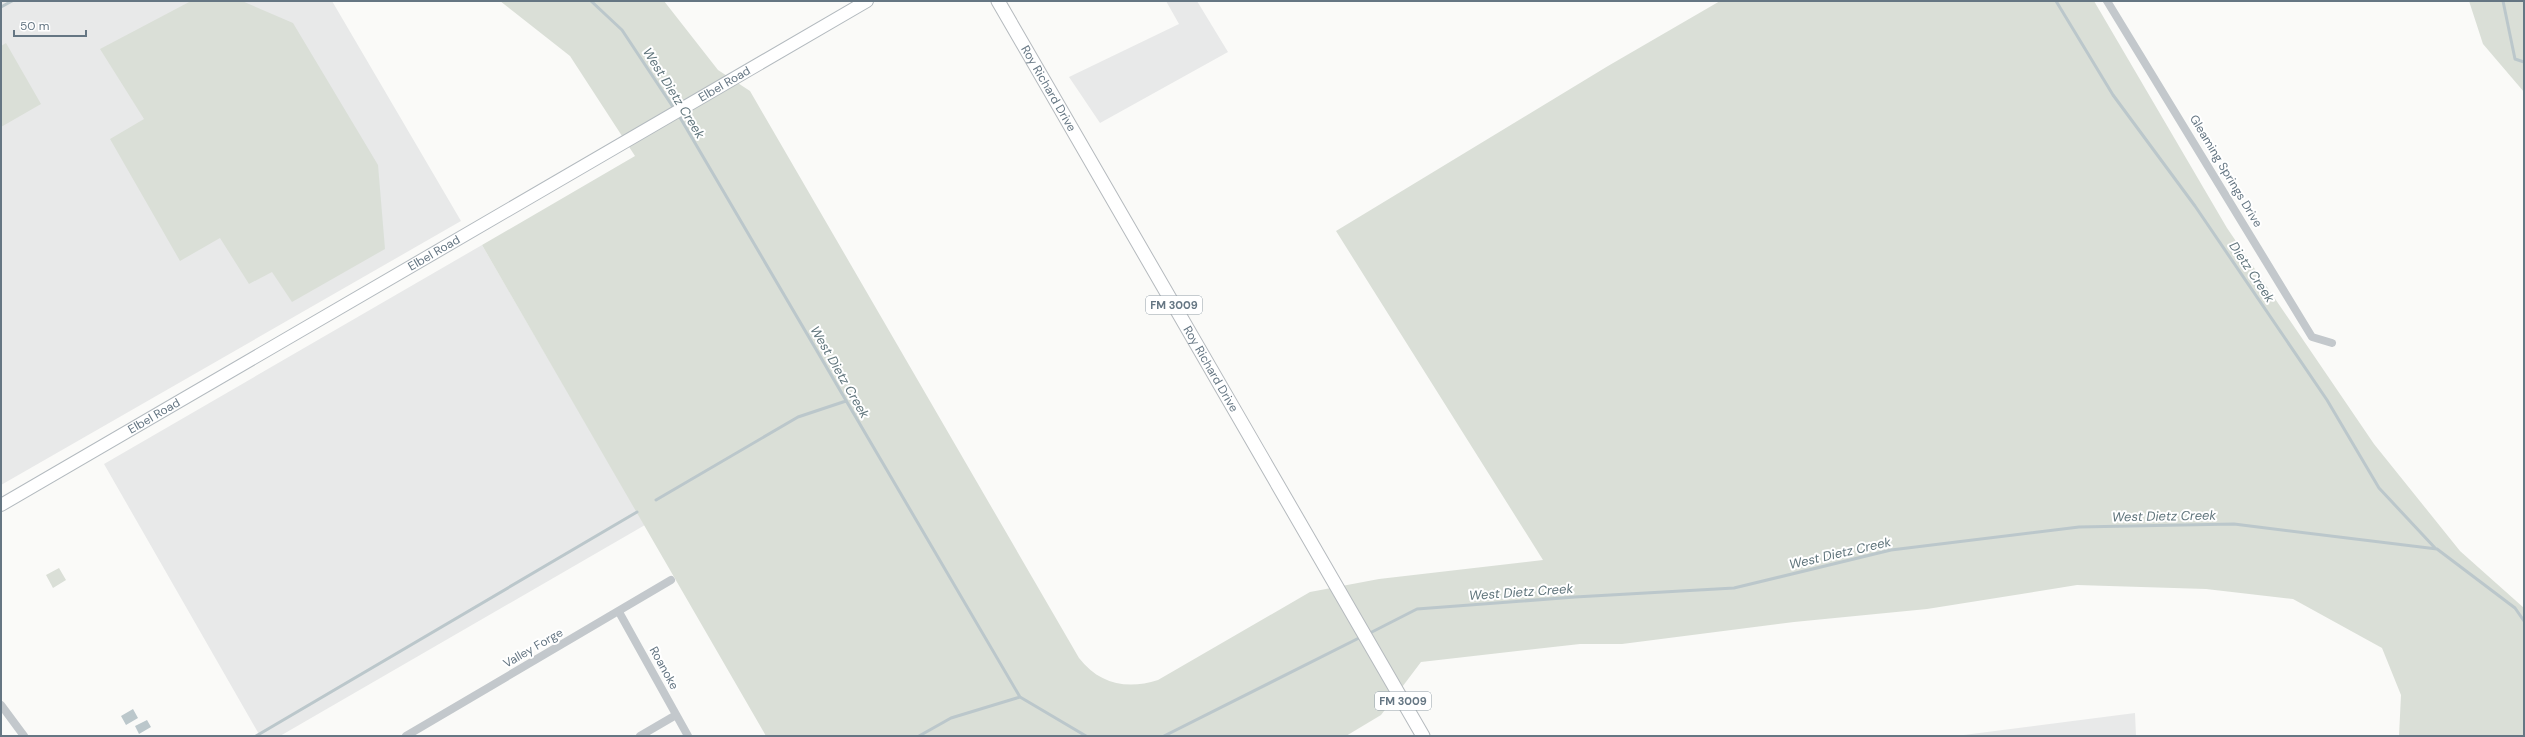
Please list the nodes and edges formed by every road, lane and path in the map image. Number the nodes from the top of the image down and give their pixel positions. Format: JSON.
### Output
{"nodes":[{"id":1,"x":867,"y":1,"type":"edge"},
{"id":2,"x":998,"y":1,"type":"edge"},
{"id":3,"x":2107,"y":1,"type":"edge"},
{"id":4,"x":2332,"y":343,"type":"dead end"},
{"id":5,"x":1,"y":505,"type":"edge"},
{"id":6,"x":671,"y":580,"type":"dead end"},
{"id":7,"x":619,"y":612,"type":"junction"},
{"id":8,"x":1,"y":705,"type":"edge"},
{"id":9,"x":676,"y":715,"type":"junction"},
{"id":10,"x":24,"y":736,"type":"edge"},
{"id":11,"x":406,"y":736,"type":"edge"},
{"id":12,"x":640,"y":736,"type":"edge"},
{"id":13,"x":688,"y":736,"type":"edge"},
{"id":14,"x":1423,"y":736,"type":"edge"}],
"edges":[{"from":1,"to":5,"type":"street","name":"Elbel Road"},
{"from":2,"to":14,"type":"main road","name":"Roy Richard Drive","number":"FM 3009"},
{"from":3,"to":4,"type":"street","name":"Gleaming Springs Drive"},
{"from":6,"to":7,"type":"street","name":"Valley Forge"},
{"from":7,"to":9,"type":"street","name":"Roanoke"},
{"from":7,"to":11,"type":"street","name":"Valley Forge"},
{"from":8,"to":10,"type":"street"},
{"from":9,"to":12,"type":"street"},
{"from":9,"to":13,"type":"street","name":"Roanoke"}]}
